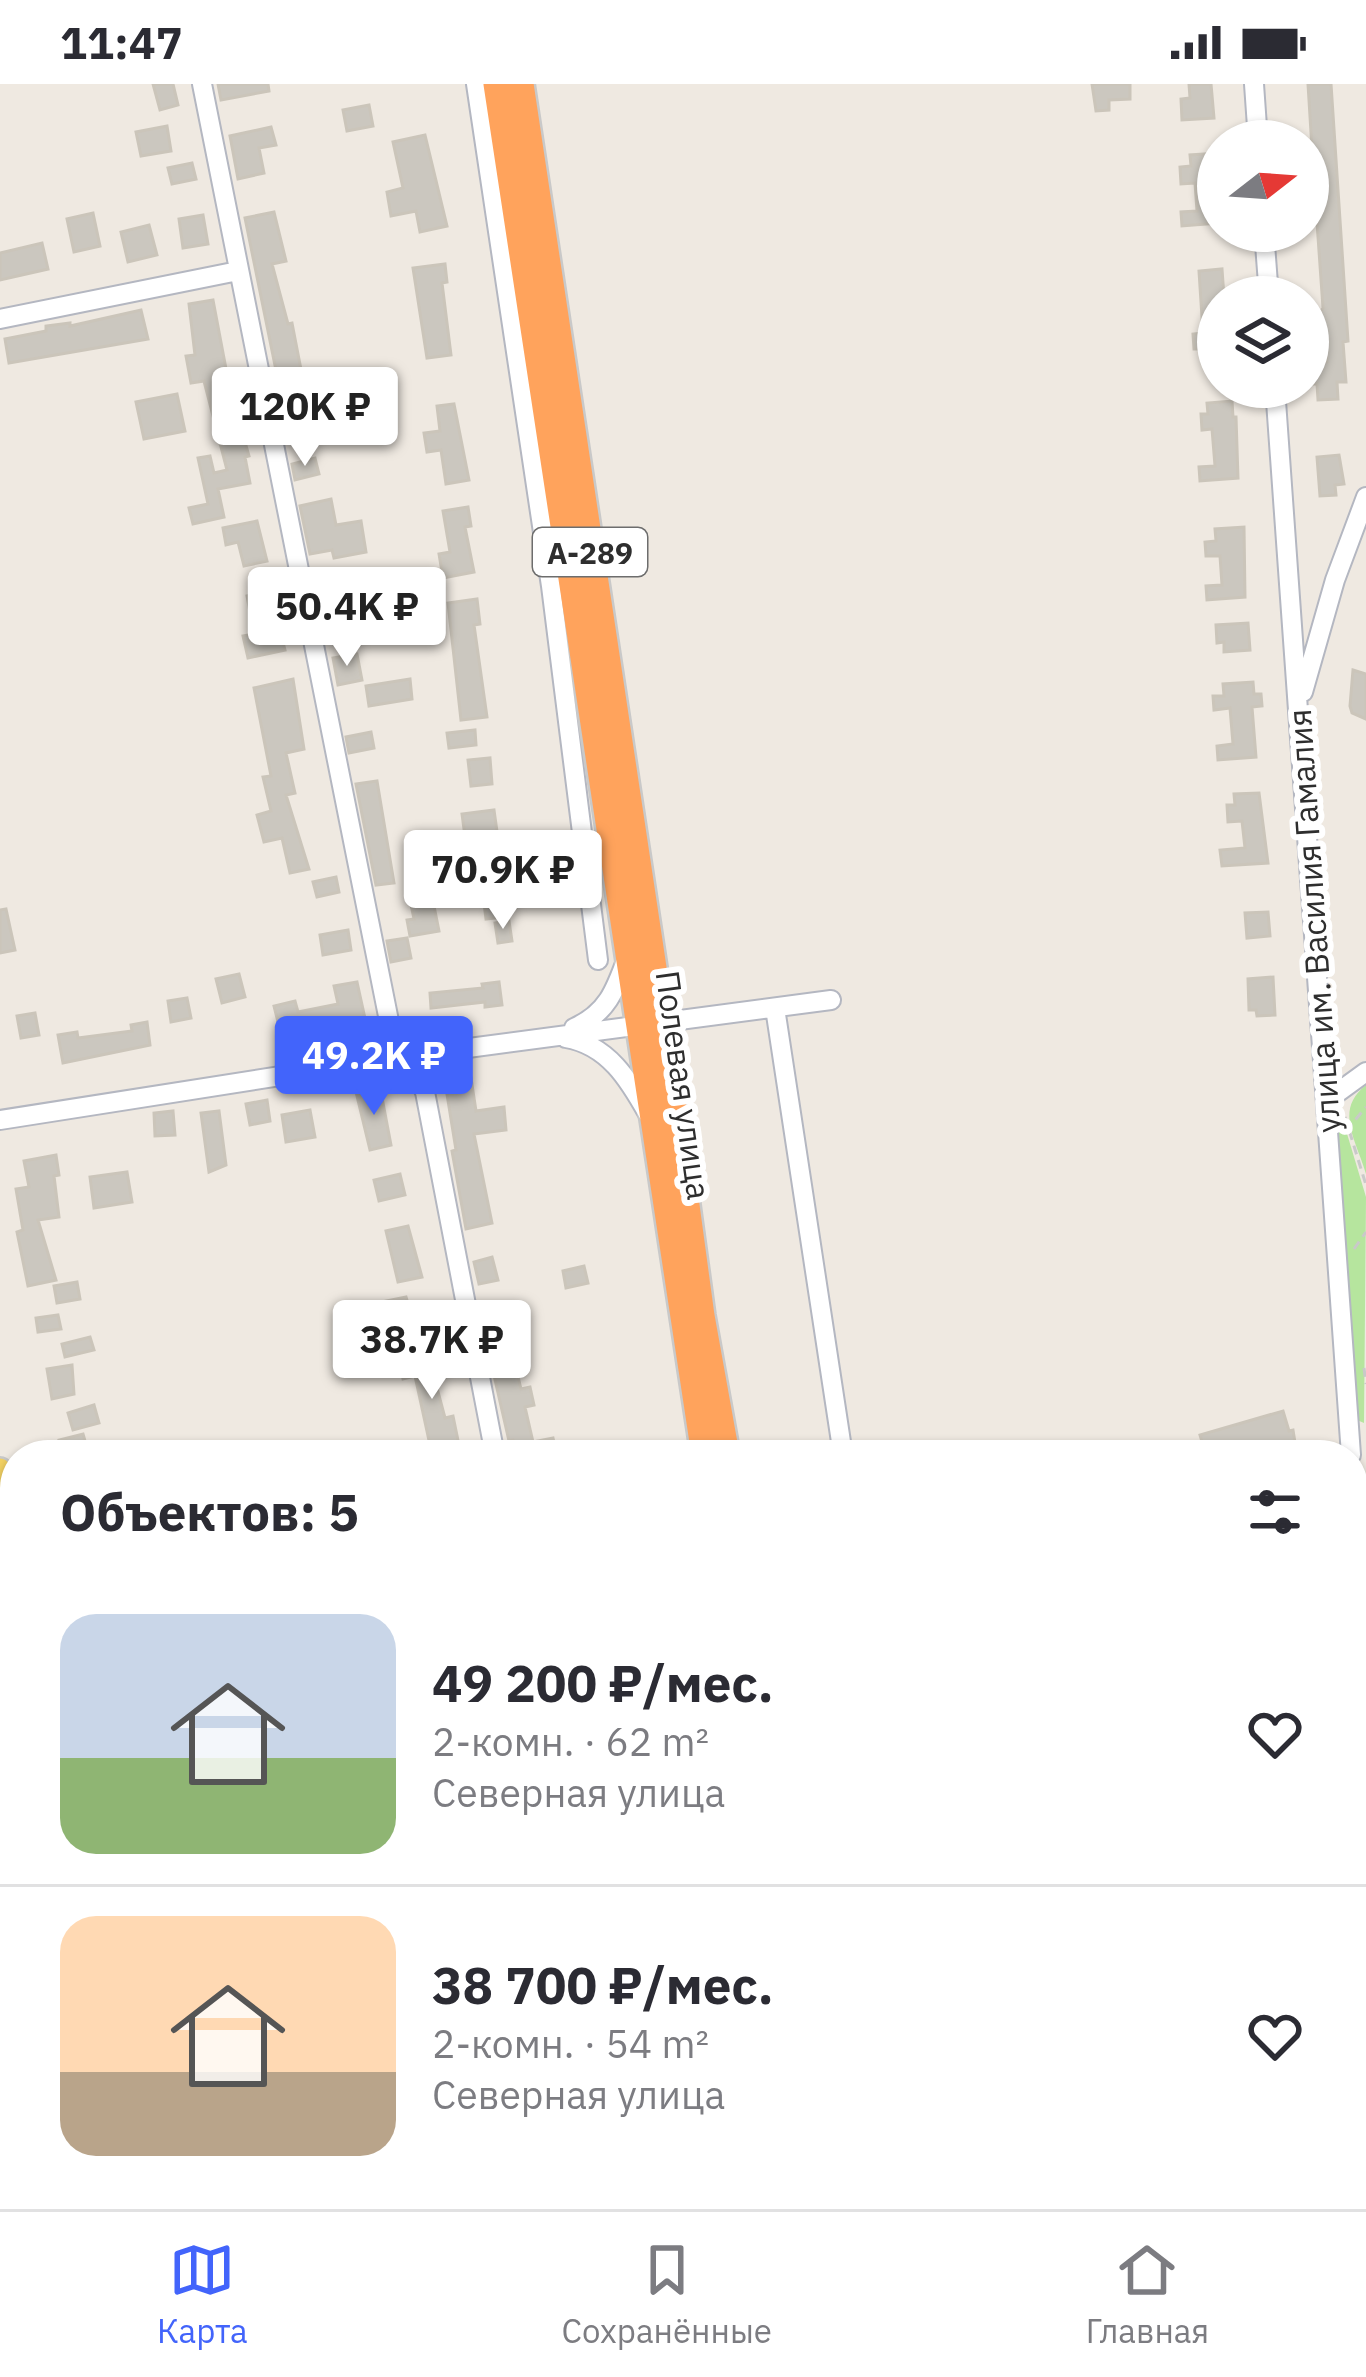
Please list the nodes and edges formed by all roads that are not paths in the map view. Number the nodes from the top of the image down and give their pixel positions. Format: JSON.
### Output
{"nodes":[{"id":1,"x":202,"y":84,"type":"edge"},
{"id":2,"x":476,"y":84,"type":"edge"},
{"id":3,"x":497,"y":84,"type":"edge"},
{"id":4,"x":520,"y":84,"type":"edge"},
{"id":5,"x":1254,"y":84,"type":"edge"},
{"id":6,"x":1257,"y":120,"type":"edge"},
{"id":7,"x":238,"y":271,"type":"junction"},
{"id":8,"x":0,"y":319,"type":"edge"},
{"id":9,"x":1276,"y":408,"type":"edge"},
{"id":10,"x":1366,"y":497,"type":"edge"},
{"id":11,"x":1298,"y":709,"type":"junction"},
{"id":12,"x":628,"y":954,"type":"junction"},
{"id":13,"x":598,"y":960,"type":"dead end"},
{"id":14,"x":831,"y":1000,"type":"dead end"},
{"id":15,"x":776,"y":1008,"type":"junction"},
{"id":16,"x":650,"y":1022,"type":"junction"},
{"id":17,"x":556,"y":1036,"type":"junction"},
{"id":18,"x":408,"y":1056,"type":"junction"},
{"id":19,"x":1366,"y":1072,"type":"edge"},
{"id":20,"x":1332,"y":1096,"type":"junction"},
{"id":21,"x":0,"y":1120,"type":"edge"},
{"id":22,"x":654,"y":1124,"type":"junction"},
{"id":23,"x":492,"y":1440,"type":"edge"},
{"id":24,"x":703,"y":1440,"type":"edge"},
{"id":25,"x":723,"y":1440,"type":"edge"},
{"id":26,"x":841,"y":1440,"type":"edge"},
{"id":27,"x":1350,"y":1440,"type":"edge"}],
"edges":[{"from":1,"to":7,"type":"street"},
{"from":2,"to":13,"type":"street"},
{"from":3,"to":12,"type":"highway","name":"Полевая улица","number":"А-289"},
{"from":4,"to":16,"type":"highway","name":"Полевая улица","number":"А-289"},
{"from":5,"to":6,"type":"street"},
{"from":7,"to":8,"type":"street"},
{"from":7,"to":18,"type":"street"},
{"from":9,"to":11,"type":"street","name":"улица им. Василия Гамалия"},
{"from":10,"to":11,"type":"street"},
{"from":11,"to":20,"type":"street","name":"улица им. Василия Гамалия"},
{"from":12,"to":16,"type":"highway","name":"Полевая улица","number":"А-289"},
{"from":12,"to":17,"type":"street"},
{"from":14,"to":15,"type":"street"},
{"from":15,"to":16,"type":"street"},
{"from":15,"to":26,"type":"street"},
{"from":16,"to":17,"type":"street"},
{"from":16,"to":22,"type":"highway","name":"Полевая улица","number":"А-289"},
{"from":16,"to":25,"type":"highway","name":"Полевая улица","number":"А-289"},
{"from":17,"to":18,"type":"street"},
{"from":17,"to":22,"type":"street","number":"А-289"},
{"from":18,"to":21,"type":"street"},
{"from":18,"to":23,"type":"street"},
{"from":19,"to":20,"type":"street"},
{"from":20,"to":27,"type":"street","name":"улица им. Василия Гамалия"},
{"from":22,"to":24,"type":"highway","name":"Полевая улица","number":"А-289"}]}
